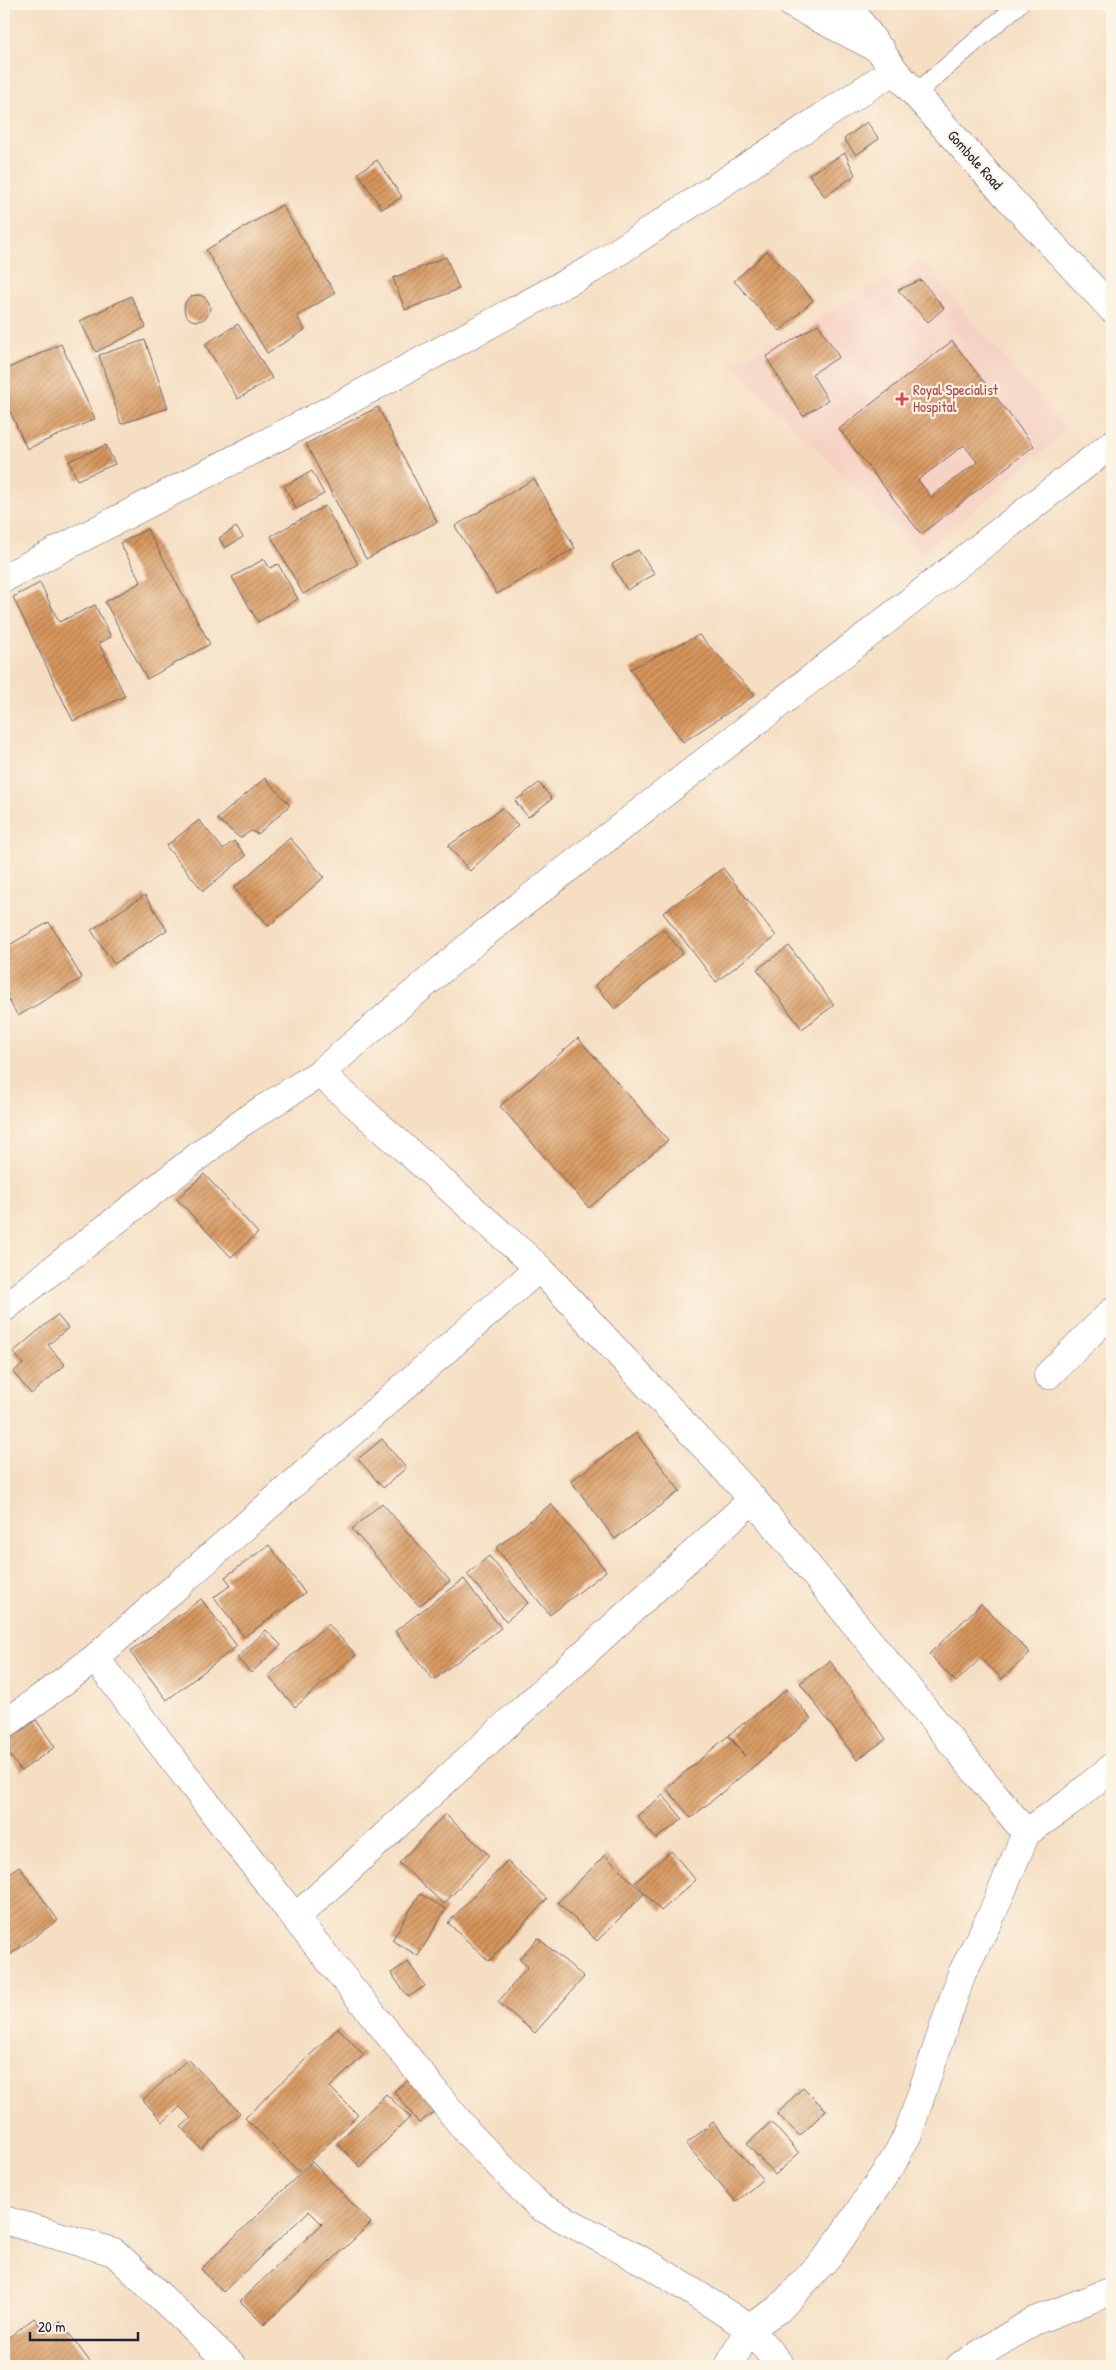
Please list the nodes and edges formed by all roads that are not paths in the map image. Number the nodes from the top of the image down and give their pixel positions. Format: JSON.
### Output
{"nodes":[{"id":1,"x":792,"y":4,"type":"edge"},
{"id":2,"x":847,"y":4,"type":"edge"},
{"id":3,"x":1019,"y":4,"type":"edge"},
{"id":4,"x":888,"y":60,"type":"junction"},
{"id":5,"x":915,"y":94,"type":"junction"},
{"id":6,"x":1112,"y":309,"type":"edge"},
{"id":7,"x":1112,"y":444,"type":"edge"},
{"id":8,"x":4,"y":578,"type":"edge"},
{"id":9,"x":320,"y":1073,"type":"junction"},
{"id":10,"x":539,"y":1268,"type":"junction"},
{"id":11,"x":6,"y":1299,"type":"edge"},
{"id":12,"x":1112,"y":1312,"type":"edge"},
{"id":13,"x":1048,"y":1374,"type":"dead end"},
{"id":14,"x":754,"y":1499,"type":"junction"},
{"id":15,"x":95,"y":1658,"type":"junction"},
{"id":16,"x":4,"y":1725,"type":"edge"},
{"id":17,"x":1112,"y":1767,"type":"edge"},
{"id":18,"x":1026,"y":1833,"type":"junction"},
{"id":19,"x":295,"y":1918,"type":"junction"},
{"id":20,"x":4,"y":2220,"type":"edge"},
{"id":21,"x":1112,"y":2291,"type":"edge"},
{"id":22,"x":749,"y":2328,"type":"junction"},
{"id":23,"x":233,"y":2366,"type":"edge"},
{"id":24,"x":729,"y":2366,"type":"edge"},
{"id":25,"x":782,"y":2366,"type":"edge"},
{"id":26,"x":960,"y":2366,"type":"edge"}],
"edges":[{"from":1,"to":4,"type":"street"},
{"from":2,"to":4,"type":"street","name":"Gombole Road"},
{"from":3,"to":5,"type":"lane"},
{"from":4,"to":5,"type":"street","name":"Gombole Road"},
{"from":4,"to":8,"type":"street"},
{"from":5,"to":6,"type":"street","name":"Gombole Road"},
{"from":7,"to":9,"type":"street"},
{"from":9,"to":10,"type":"street"},
{"from":9,"to":11,"type":"street"},
{"from":10,"to":14,"type":"street"},
{"from":10,"to":15,"type":"street"},
{"from":12,"to":13,"type":"street"},
{"from":14,"to":18,"type":"street"},
{"from":14,"to":19,"type":"street"},
{"from":15,"to":16,"type":"street"},
{"from":15,"to":19,"type":"street"},
{"from":17,"to":18,"type":"street"},
{"from":18,"to":22,"type":"street"},
{"from":19,"to":22,"type":"street"},
{"from":20,"to":23,"type":"street"},
{"from":21,"to":26,"type":"street"},
{"from":22,"to":24,"type":"street"},
{"from":22,"to":25,"type":"street"}]}
